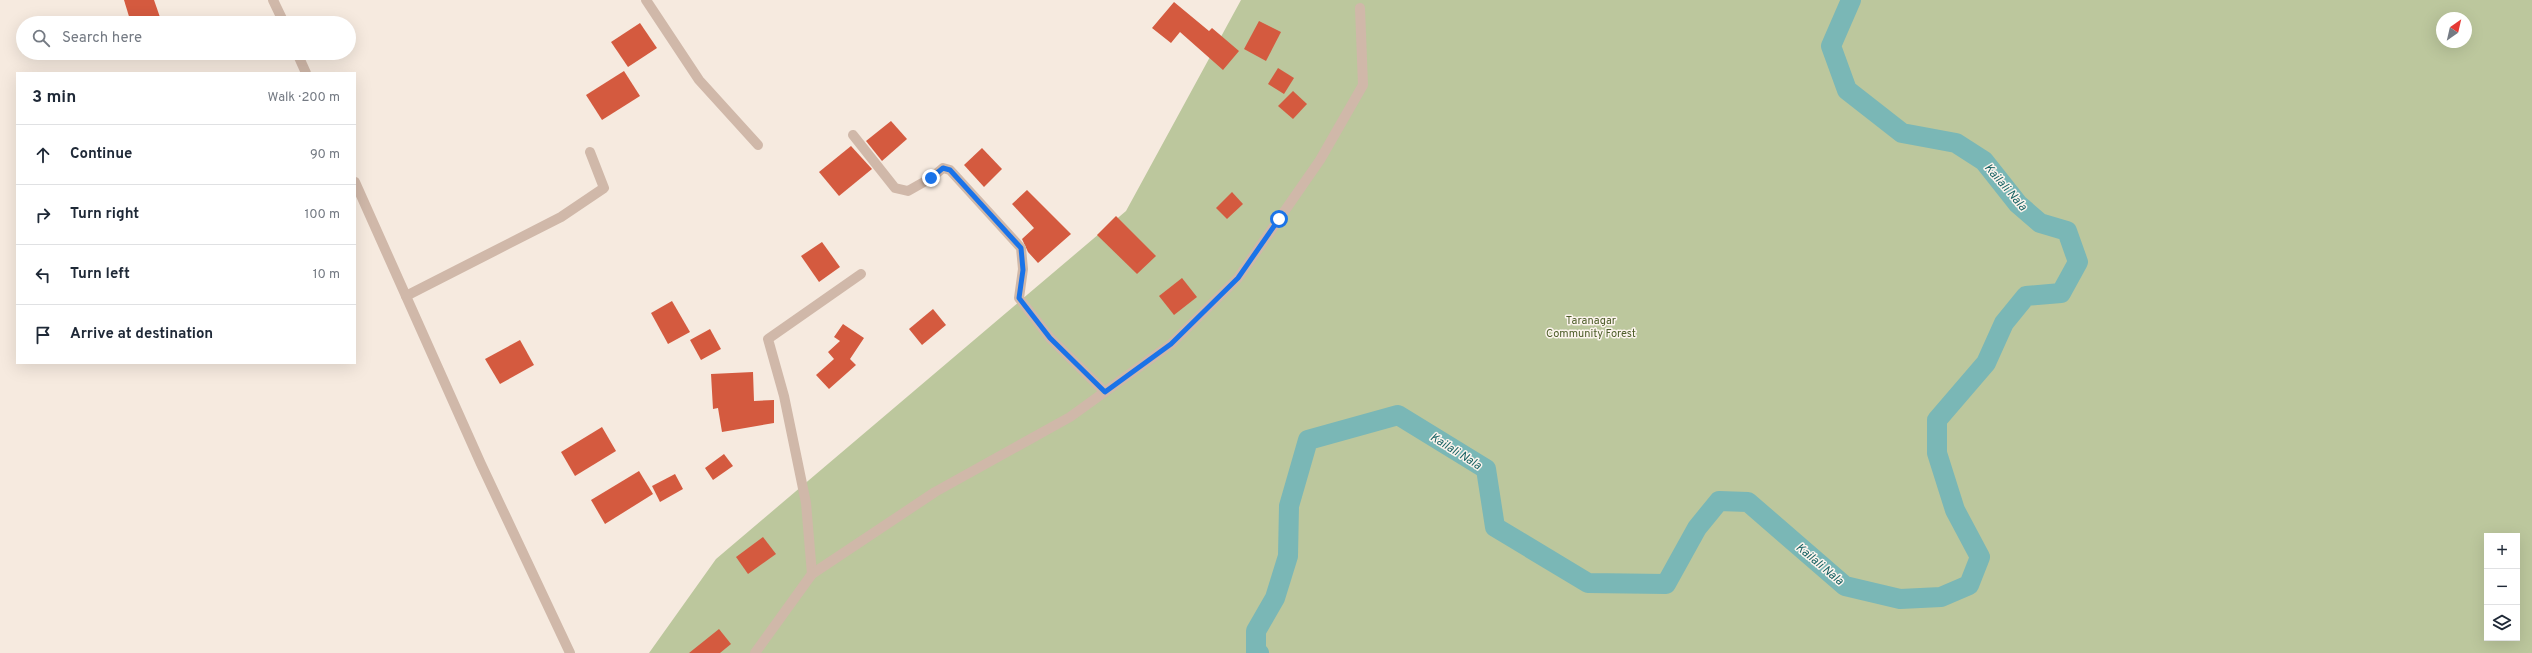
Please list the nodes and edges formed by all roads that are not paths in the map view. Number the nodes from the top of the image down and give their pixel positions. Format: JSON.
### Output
{"nodes":[{"id":1,"x":273,"y":0,"type":"edge"},
{"id":2,"x":646,"y":0,"type":"edge"},
{"id":3,"x":1360,"y":8,"type":"dead end"},
{"id":4,"x":281,"y":16,"type":"edge"},
{"id":5,"x":300,"y":60,"type":"edge"},
{"id":6,"x":306,"y":72,"type":"edge"},
{"id":7,"x":853,"y":135,"type":"dead end"},
{"id":8,"x":758,"y":145,"type":"dead end"},
{"id":9,"x":590,"y":152,"type":"dead end"},
{"id":10,"x":356,"y":184,"type":"edge"},
{"id":11,"x":861,"y":274,"type":"dead end"},
{"id":12,"x":406,"y":296,"type":"junction"},
{"id":13,"x":1105,"y":392,"type":"junction"},
{"id":14,"x":812,"y":574,"type":"junction"},
{"id":15,"x":570,"y":653,"type":"edge"},
{"id":16,"x":755,"y":653,"type":"edge"}],
"edges":[{"from":1,"to":4,"type":"street"},
{"from":2,"to":8,"type":"street"},
{"from":3,"to":13,"type":"street"},
{"from":5,"to":6,"type":"street"},
{"from":7,"to":13,"type":"street"},
{"from":9,"to":12,"type":"street"},
{"from":10,"to":12,"type":"street"},
{"from":11,"to":14,"type":"street"},
{"from":12,"to":15,"type":"street"},
{"from":13,"to":14,"type":"street"},
{"from":14,"to":16,"type":"street"}]}
